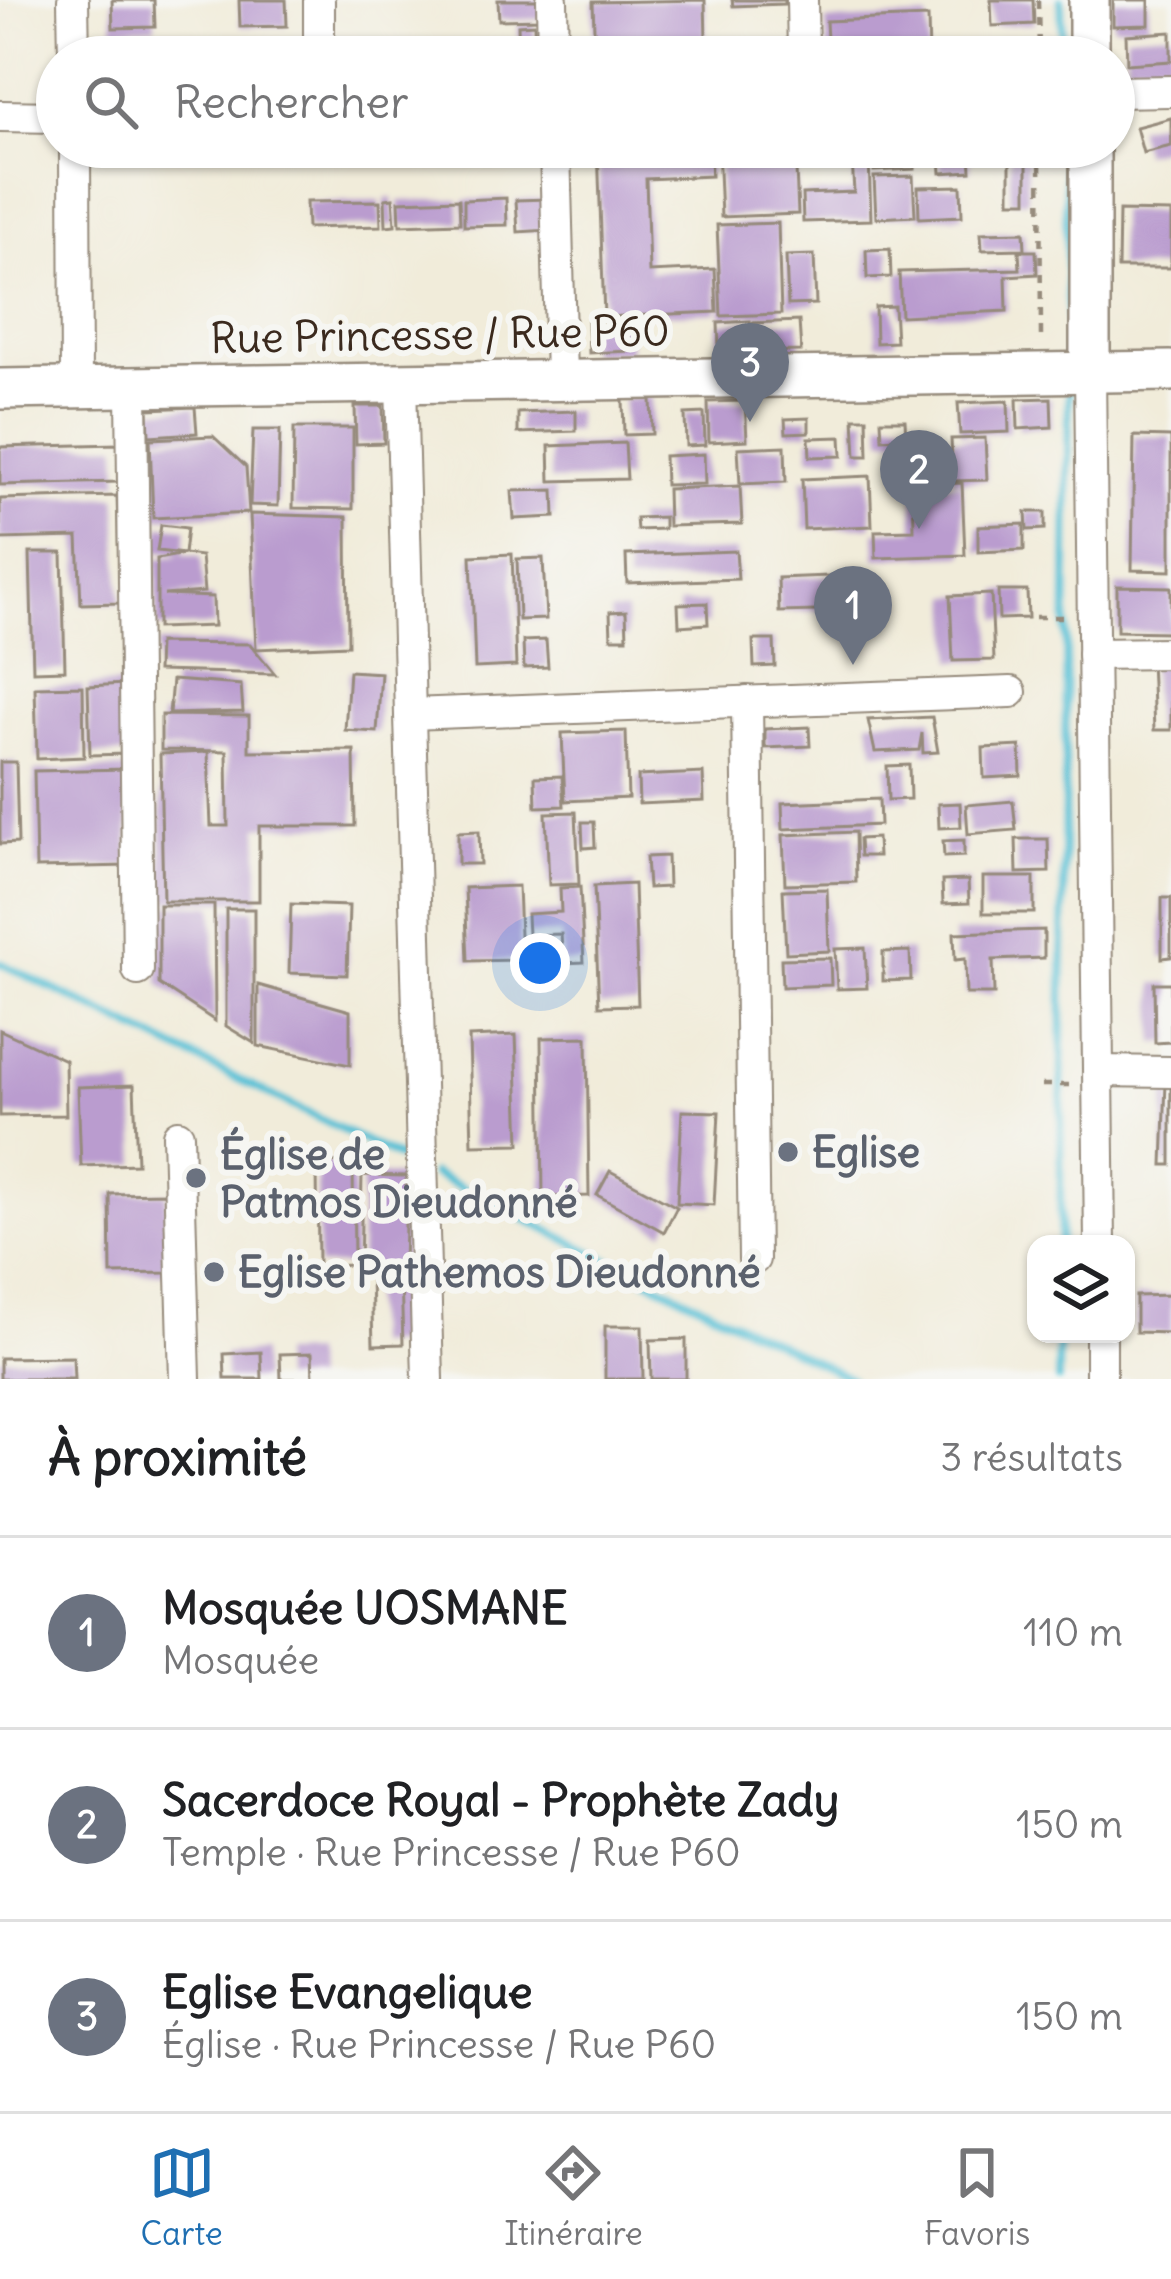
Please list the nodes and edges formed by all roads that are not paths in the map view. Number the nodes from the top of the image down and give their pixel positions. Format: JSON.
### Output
{"nodes":[{"id":1,"x":73,"y":0,"type":"edge"},
{"id":2,"x":319,"y":0,"type":"edge"},
{"id":3,"x":552,"y":0,"type":"edge"},
{"id":4,"x":802,"y":0,"type":"edge"},
{"id":5,"x":1089,"y":0,"type":"edge"},
{"id":6,"x":74,"y":36,"type":"edge"},
{"id":7,"x":319,"y":36,"type":"edge"},
{"id":8,"x":553,"y":36,"type":"edge"},
{"id":9,"x":803,"y":36,"type":"edge"},
{"id":10,"x":1090,"y":36,"type":"edge"},
{"id":11,"x":1171,"y":91,"type":"edge"},
{"id":12,"x":1135,"y":92,"type":"edge"},
{"id":13,"x":0,"y":116,"type":"edge"},
{"id":14,"x":36,"y":116,"type":"edge"},
{"id":15,"x":75,"y":168,"type":"edge"},
{"id":16,"x":556,"y":168,"type":"edge"},
{"id":17,"x":1088,"y":168,"type":"edge"},
{"id":18,"x":1066,"y":371,"type":"junction"},
{"id":19,"x":1171,"y":371,"type":"edge"},
{"id":20,"x":561,"y":377,"type":"junction"},
{"id":21,"x":401,"y":383,"type":"junction"},
{"id":22,"x":0,"y":388,"type":"edge"},
{"id":23,"x":76,"y":389,"type":"junction"},
{"id":24,"x":132,"y":389,"type":"junction"},
{"id":25,"x":1171,"y":652,"type":"edge"},
{"id":26,"x":1093,"y":654,"type":"junction"},
{"id":27,"x":1011,"y":692,"type":"dead end"},
{"id":28,"x":747,"y":700,"type":"junction"},
{"id":29,"x":410,"y":714,"type":"junction"},
{"id":30,"x":138,"y":970,"type":"dead end"},
{"id":31,"x":1171,"y":1072,"type":"edge"},
{"id":32,"x":1087,"y":1078,"type":"junction"},
{"id":33,"x":178,"y":1135,"type":"dead end"},
{"id":34,"x":1099,"y":1235,"type":"edge"},
{"id":35,"x":754,"y":1259,"type":"dead end"},
{"id":36,"x":1101,"y":1343,"type":"edge"},
{"id":37,"x":185,"y":1379,"type":"edge"},
{"id":38,"x":428,"y":1379,"type":"edge"},
{"id":39,"x":1101,"y":1379,"type":"edge"}],
"edges":[{"from":1,"to":6,"type":"street"},
{"from":2,"to":7,"type":"street"},
{"from":3,"to":8,"type":"street"},
{"from":4,"to":9,"type":"street"},
{"from":5,"to":10,"type":"street"},
{"from":11,"to":12,"type":"street"},
{"from":13,"to":14,"type":"street"},
{"from":15,"to":23,"type":"street"},
{"from":16,"to":20,"type":"street"},
{"from":17,"to":18,"type":"street"},
{"from":18,"to":19,"type":"street","name":"Rue Princesse / Rue P60"},
{"from":18,"to":20,"type":"street","name":"Rue Princesse / Rue P60"},
{"from":18,"to":26,"type":"street"},
{"from":20,"to":21,"type":"street","name":"Rue Princesse / Rue P60"},
{"from":21,"to":24,"type":"street","name":"Rue Princesse / Rue P60"},
{"from":21,"to":29,"type":"street"},
{"from":22,"to":23,"type":"street","name":"Rue Princesse / Rue P60"},
{"from":23,"to":24,"type":"street","name":"Rue Princesse / Rue P60"},
{"from":24,"to":30,"type":"street"},
{"from":25,"to":26,"type":"street"},
{"from":26,"to":32,"type":"street"},
{"from":27,"to":28,"type":"street"},
{"from":28,"to":29,"type":"street"},
{"from":28,"to":35,"type":"street"},
{"from":29,"to":38,"type":"street"},
{"from":31,"to":32,"type":"street"},
{"from":32,"to":34,"type":"street"},
{"from":33,"to":37,"type":"street"},
{"from":36,"to":39,"type":"street"}]}
